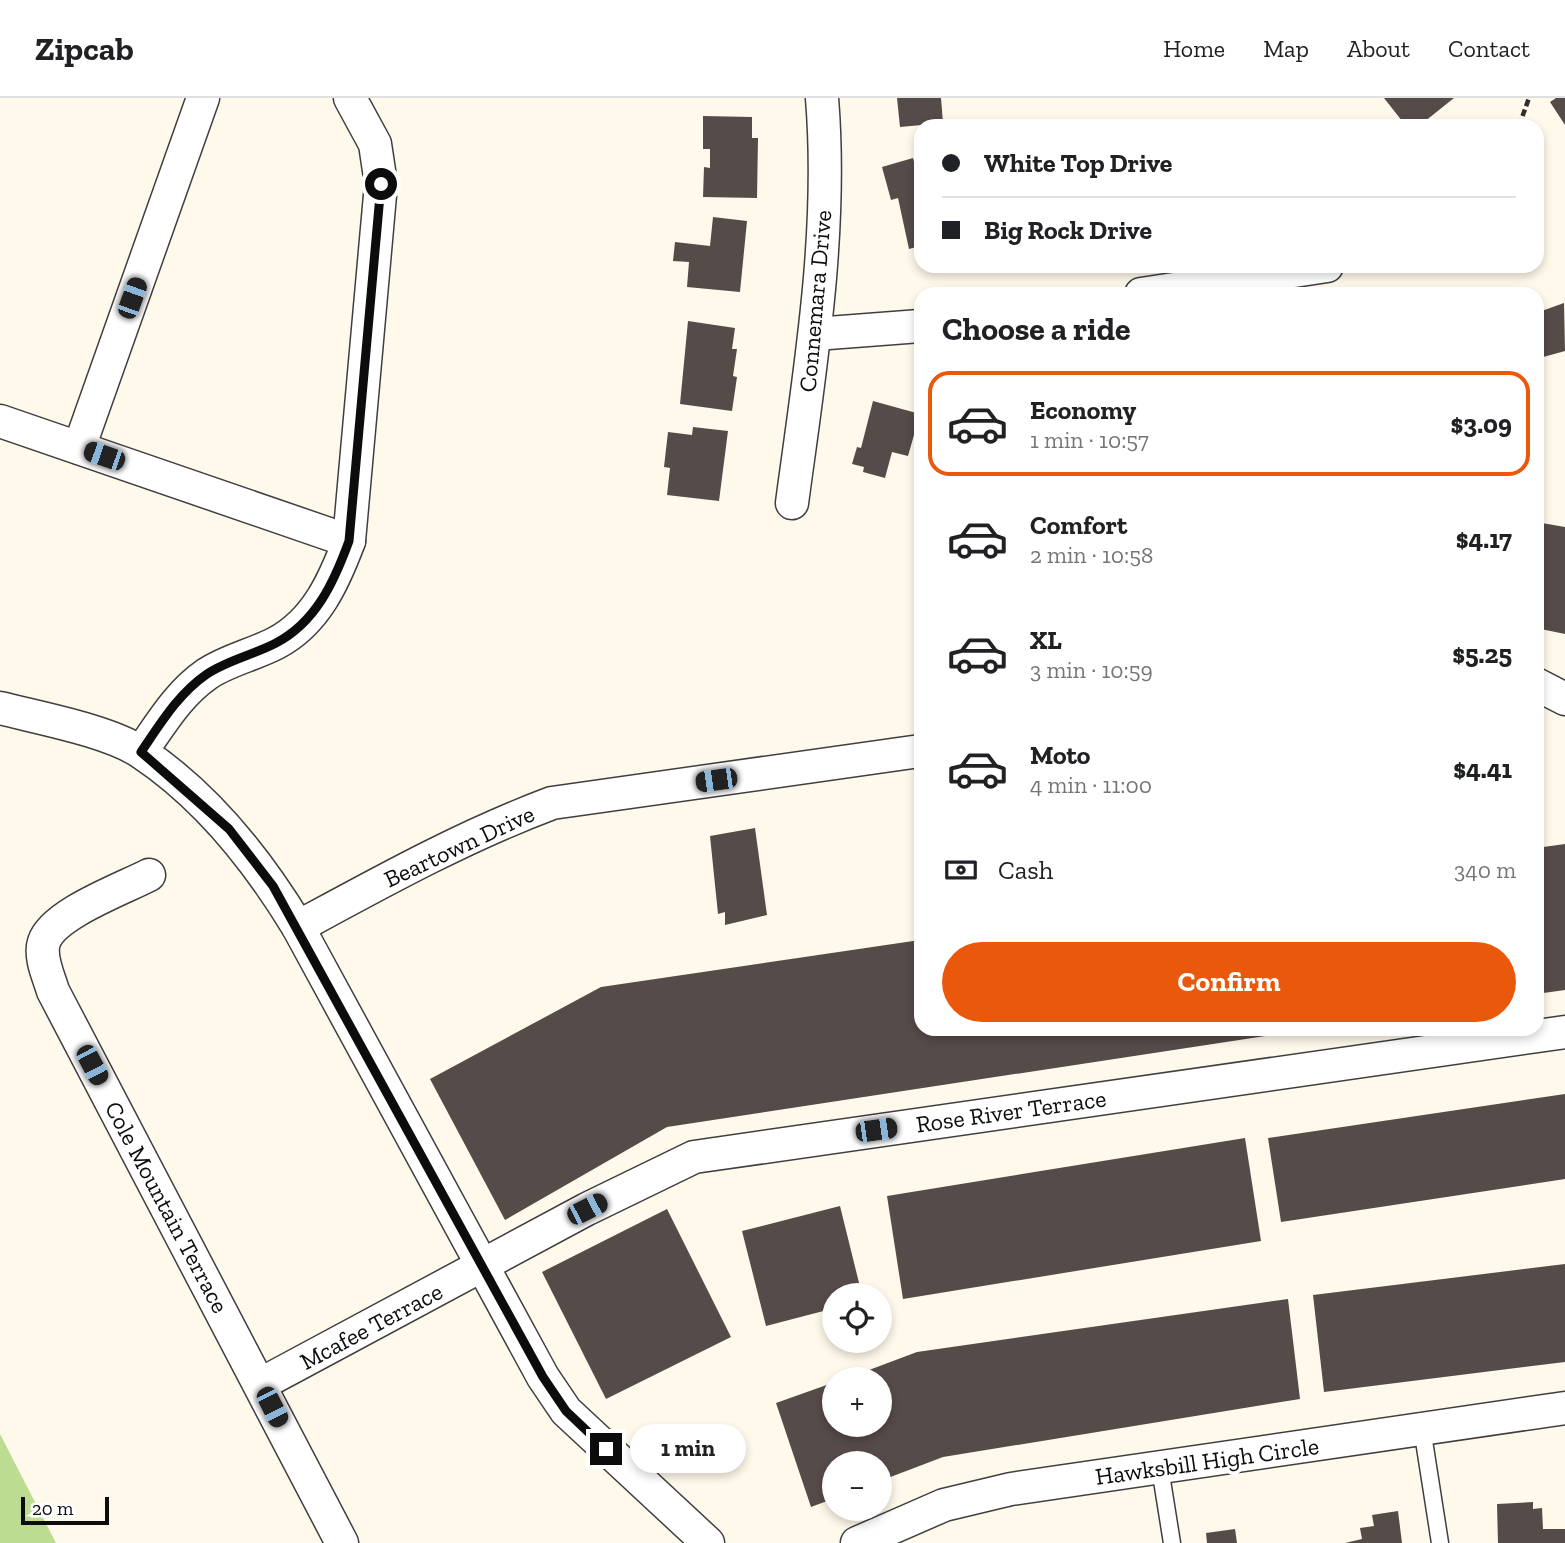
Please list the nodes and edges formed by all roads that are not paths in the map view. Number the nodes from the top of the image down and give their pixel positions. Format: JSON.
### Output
{"nodes":[{"id":1,"x":203,"y":98,"type":"edge"},
{"id":2,"x":350,"y":98,"type":"edge"},
{"id":3,"x":822,"y":98,"type":"edge"},
{"id":4,"x":1280,"y":273,"type":"edge"},
{"id":5,"x":1188,"y":287,"type":"edge"},
{"id":6,"x":914,"y":326,"type":"edge"},
{"id":7,"x":815,"y":334,"type":"junction"},
{"id":8,"x":0,"y":421,"type":"edge"},
{"id":9,"x":79,"y":448,"type":"junction"},
{"id":10,"x":792,"y":503,"type":"dead end"},
{"id":11,"x":349,"y":541,"type":"junction"},
{"id":12,"x":1544,"y":688,"type":"edge"},
{"id":13,"x":1565,"y":699,"type":"edge"},
{"id":14,"x":0,"y":708,"type":"edge"},
{"id":15,"x":141,"y":752,"type":"junction"},
{"id":16,"x":914,"y":752,"type":"edge"},
{"id":17,"x":149,"y":875,"type":"dead end"},
{"id":18,"x":298,"y":927,"type":"junction"},
{"id":19,"x":1565,"y":1032,"type":"edge"},
{"id":20,"x":1544,"y":1035,"type":"edge"},
{"id":21,"x":1537,"y":1036,"type":"edge"},
{"id":22,"x":482,"y":1267,"type":"junction"},
{"id":23,"x":261,"y":1384,"type":"junction"},
{"id":24,"x":1565,"y":1408,"type":"edge"},
{"id":25,"x":1422,"y":1428,"type":"junction"},
{"id":26,"x":1160,"y":1468,"type":"junction"},
{"id":27,"x":342,"y":1543,"type":"edge"},
{"id":28,"x":708,"y":1543,"type":"edge"},
{"id":29,"x":857,"y":1543,"type":"edge"},
{"id":30,"x":1171,"y":1543,"type":"edge"},
{"id":31,"x":1440,"y":1543,"type":"edge"}],
"edges":[{"from":1,"to":9,"type":"street"},
{"from":2,"to":11,"type":"street"},
{"from":3,"to":7,"type":"street","name":"Connemara Drive"},
{"from":4,"to":5,"type":"street"},
{"from":6,"to":7,"type":"street"},
{"from":7,"to":10,"type":"street","name":"Connemara Drive"},
{"from":8,"to":9,"type":"street"},
{"from":9,"to":11,"type":"street"},
{"from":11,"to":15,"type":"street"},
{"from":12,"to":13,"type":"street"},
{"from":14,"to":15,"type":"street"},
{"from":15,"to":18,"type":"street"},
{"from":16,"to":18,"type":"street","name":"Beartown Drive"},
{"from":17,"to":23,"type":"street","name":"Cole Mountain Terrace"},
{"from":18,"to":22,"type":"street"},
{"from":19,"to":20,"type":"street","name":"Rose River Terrace"},
{"from":21,"to":22,"type":"street","name":"Rose River Terrace"},
{"from":22,"to":23,"type":"street","name":"Mcafee Terrace"},
{"from":22,"to":28,"type":"street"},
{"from":23,"to":27,"type":"street","name":"Cole Mountain Terrace"},
{"from":24,"to":25,"type":"street","name":"Hawksbill High Circle"},
{"from":25,"to":26,"type":"street","name":"Hawksbill High Circle"},
{"from":25,"to":31,"type":"lane"},
{"from":26,"to":29,"type":"street","name":"Hawksbill High Circle"},
{"from":26,"to":30,"type":"lane"}]}
